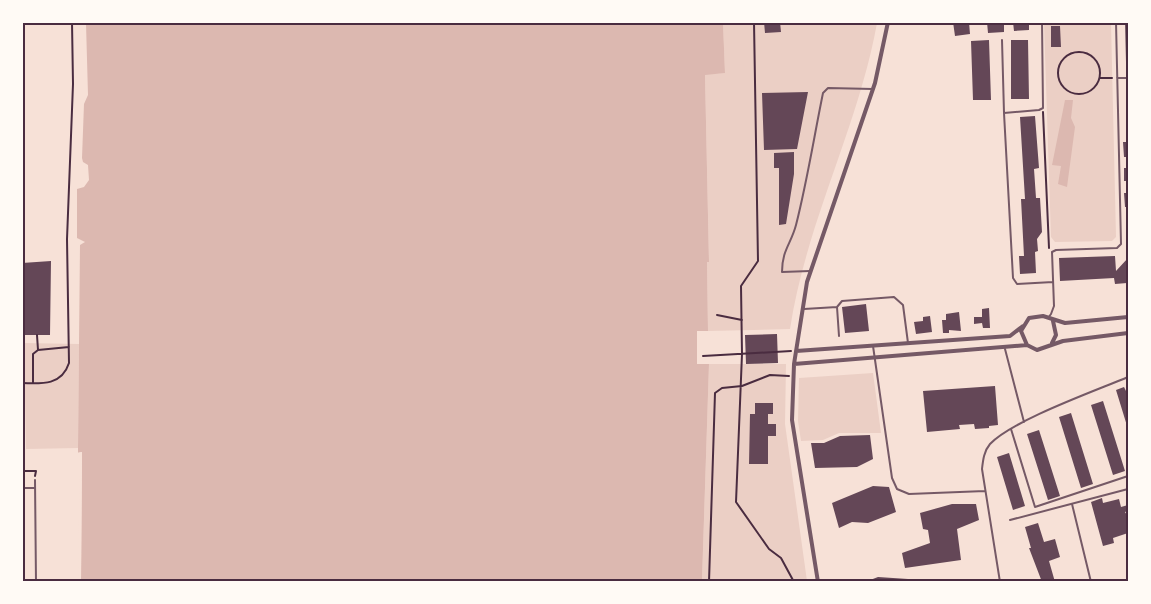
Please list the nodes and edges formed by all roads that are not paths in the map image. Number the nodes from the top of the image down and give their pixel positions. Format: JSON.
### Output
{"nodes":[{"id":1,"x":888,"y":22,"type":"edge"},
{"id":2,"x":1042,"y":22,"type":"edge"},
{"id":3,"x":1116,"y":22,"type":"edge"},
{"id":4,"x":1002,"y":40,"type":"dead end"},
{"id":5,"x":1117,"y":78,"type":"junction"},
{"id":6,"x":1128,"y":78,"type":"edge"},
{"id":7,"x":873,"y":89,"type":"junction"},
{"id":8,"x":1004,"y":112,"type":"junction"},
{"id":9,"x":810,"y":272,"type":"junction"},
{"id":10,"x":1053,"y":282,"type":"junction"},
{"id":11,"x":836,"y":307,"type":"junction"},
{"id":12,"x":802,"y":309,"type":"junction"},
{"id":13,"x":1128,"y":317,"type":"edge"},
{"id":14,"x":1048,"y":318,"type":"junction"},
{"id":15,"x":1053,"y":321,"type":"junction"},
{"id":16,"x":1022,"y":326,"type":"junction"},
{"id":17,"x":1128,"y":333,"type":"edge"},
{"id":18,"x":839,"y":336,"type":"dead end"},
{"id":19,"x":908,"y":343,"type":"junction"},
{"id":20,"x":1052,"y":344,"type":"junction"},
{"id":21,"x":873,"y":345,"type":"junction"},
{"id":22,"x":1027,"y":345,"type":"junction"},
{"id":23,"x":1005,"y":349,"type":"junction"},
{"id":24,"x":796,"y":351,"type":"junction"},
{"id":25,"x":875,"y":358,"type":"junction"},
{"id":26,"x":794,"y":364,"type":"junction"},
{"id":27,"x":1128,"y":377,"type":"edge"},
{"id":28,"x":1024,"y":422,"type":"junction"},
{"id":29,"x":1011,"y":429,"type":"junction"},
{"id":30,"x":1128,"y":476,"type":"edge"},
{"id":31,"x":35,"y":480,"type":"road end"},
{"id":32,"x":22,"y":488,"type":"edge"},
{"id":33,"x":35,"y":488,"type":"junction"},
{"id":34,"x":1128,"y":489,"type":"edge"},
{"id":35,"x":985,"y":491,"type":"junction"},
{"id":36,"x":1072,"y":504,"type":"junction"},
{"id":37,"x":1010,"y":520,"type":"dead end"},
{"id":38,"x":36,"y":582,"type":"edge"},
{"id":39,"x":818,"y":582,"type":"edge"},
{"id":40,"x":1000,"y":582,"type":"edge"},
{"id":41,"x":1091,"y":582,"type":"edge"}],
"edges":[{"from":1,"to":7,"type":"street"},
{"from":2,"to":8,"type":"lane"},
{"from":3,"to":5,"type":"lane"},
{"from":4,"to":8,"type":"lane"},
{"from":5,"to":6,"type":"lane"},
{"from":5,"to":10,"type":"lane"},
{"from":7,"to":9,"type":"street"},
{"from":7,"to":9,"type":"lane"},
{"from":8,"to":10,"type":"lane"},
{"from":9,"to":12,"type":"street"},
{"from":10,"to":14,"type":"lane"},
{"from":11,"to":12,"type":"lane"},
{"from":11,"to":18,"type":"lane"},
{"from":11,"to":19,"type":"lane"},
{"from":12,"to":24,"type":"street"},
{"from":13,"to":15,"type":"street"},
{"from":14,"to":15,"type":"street"},
{"from":14,"to":16,"type":"street"},
{"from":15,"to":20,"type":"street"},
{"from":16,"to":19,"type":"street"},
{"from":16,"to":22,"type":"street"},
{"from":17,"to":20,"type":"street"},
{"from":19,"to":21,"type":"street"},
{"from":20,"to":22,"type":"street"},
{"from":21,"to":24,"type":"street"},
{"from":21,"to":25,"type":"lane"},
{"from":22,"to":23,"type":"street"},
{"from":23,"to":25,"type":"street"},
{"from":23,"to":28,"type":"lane"},
{"from":24,"to":26,"type":"street"},
{"from":25,"to":26,"type":"street"},
{"from":25,"to":35,"type":"lane"},
{"from":26,"to":39,"type":"street"},
{"from":27,"to":28,"type":"lane"},
{"from":28,"to":29,"type":"lane"},
{"from":29,"to":30,"type":"lane"},
{"from":29,"to":35,"type":"lane"},
{"from":31,"to":33,"type":"lane"},
{"from":32,"to":33,"type":"lane"},
{"from":33,"to":38,"type":"lane"},
{"from":34,"to":36,"type":"lane"},
{"from":35,"to":40,"type":"lane"},
{"from":36,"to":37,"type":"lane"},
{"from":36,"to":41,"type":"lane"}]}
